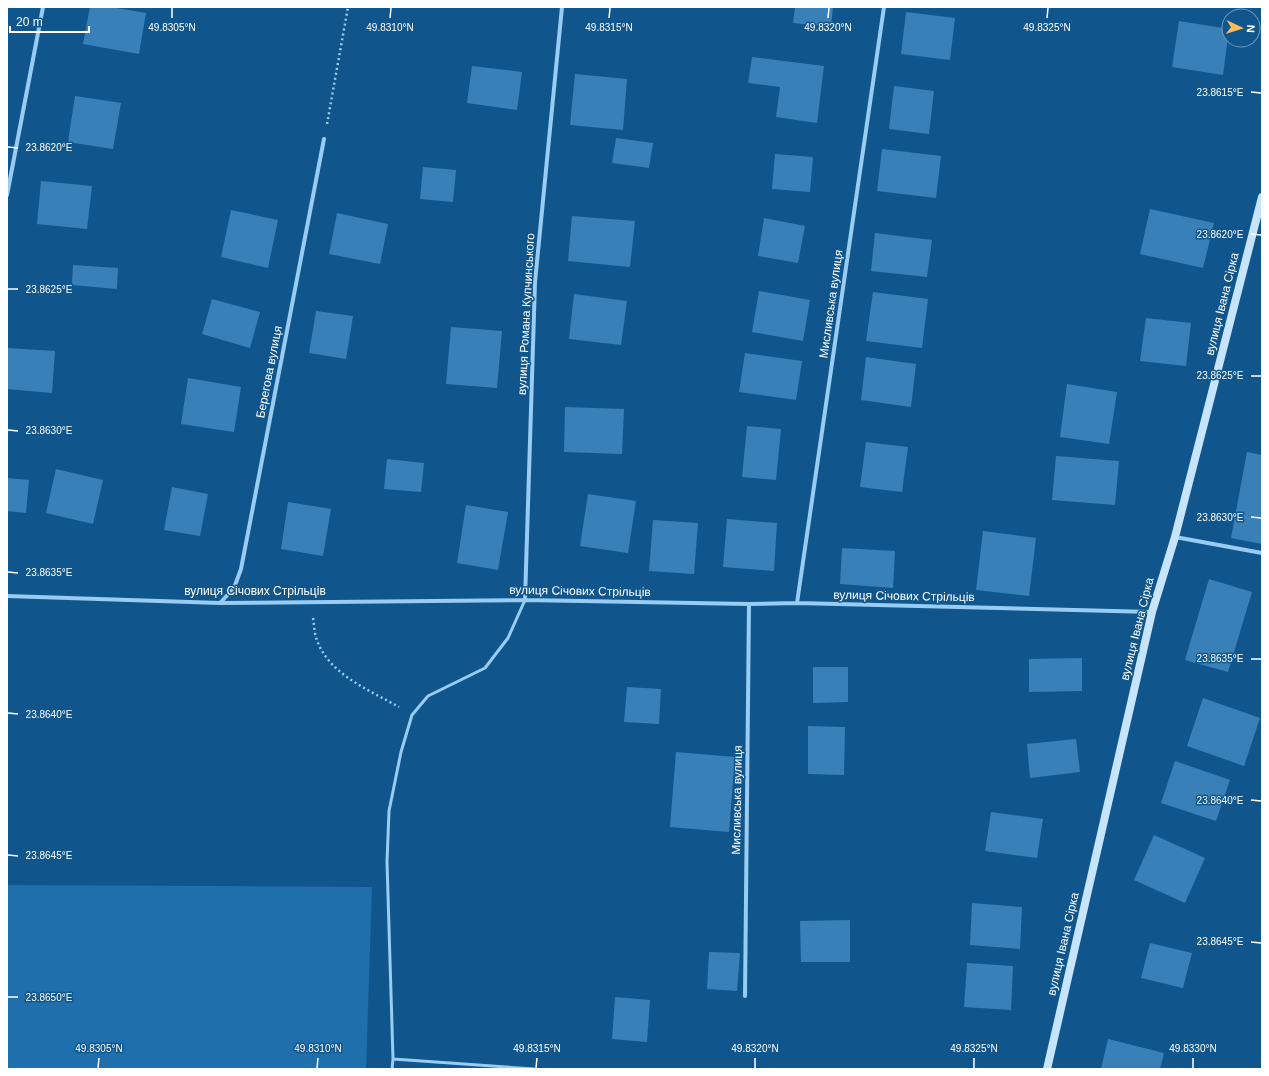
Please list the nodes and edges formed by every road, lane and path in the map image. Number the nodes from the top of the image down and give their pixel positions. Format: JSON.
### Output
{"nodes":[{"id":1,"x":43,"y":7,"type":"edge"},
{"id":2,"x":348,"y":7,"type":"edge"},
{"id":3,"x":562,"y":7,"type":"edge"},
{"id":4,"x":884,"y":7,"type":"edge"},
{"id":5,"x":324,"y":139,"type":"joint"},
{"id":6,"x":7,"y":195,"type":"edge"},
{"id":7,"x":1262,"y":197,"type":"edge"},
{"id":8,"x":1175,"y":537,"type":"junction"},
{"id":9,"x":1262,"y":553,"type":"edge"},
{"id":10,"x":7,"y":596,"type":"edge"},
{"id":11,"x":525,"y":600,"type":"junction"},
{"id":12,"x":220,"y":602,"type":"junction"},
{"id":13,"x":312,"y":602,"type":"junction"},
{"id":14,"x":797,"y":603,"type":"junction"},
{"id":15,"x":749,"y":604,"type":"junction"},
{"id":16,"x":1152,"y":612,"type":"junction"},
{"id":17,"x":412,"y":715,"type":"junction"},
{"id":18,"x":744,"y":996,"type":"dead end"},
{"id":19,"x":393,"y":1059,"type":"junction"},
{"id":20,"x":392,"y":1069,"type":"edge"},
{"id":21,"x":534,"y":1069,"type":"edge"},
{"id":22,"x":1047,"y":1069,"type":"edge"}],
"edges":[{"from":1,"to":6,"type":"street"},
{"from":2,"to":5,"type":"path"},
{"from":3,"to":11,"type":"street","name":"вулиця Романа Купчинського"},
{"from":4,"to":14,"type":"street","name":"Мисливська вулиця"},
{"from":5,"to":12,"type":"street","name":"Берегова вулиця"},
{"from":7,"to":8,"type":"street","name":"вулиця Івана Сірка"},
{"from":8,"to":9,"type":"street"},
{"from":8,"to":16,"type":"street","name":"вулиця Івана Сірка"},
{"from":10,"to":12,"type":"street","name":"вулиця Січових Стрільців"},
{"from":11,"to":13,"type":"street","name":"вулиця Січових Стрільців"},
{"from":11,"to":15,"type":"street","name":"вулиця Січових Стрільців"},
{"from":11,"to":17,"type":"lane"},
{"from":12,"to":13,"type":"street","name":"вулиця Січових Стрільців"},
{"from":13,"to":17,"type":"path"},
{"from":14,"to":15,"type":"street","name":"вулиця Січових Стрільців"},
{"from":14,"to":16,"type":"street","name":"вулиця Січових Стрільців"},
{"from":15,"to":18,"type":"street","name":"Мисливська вулиця"},
{"from":16,"to":22,"type":"street","name":"вулиця Івана Сірка"},
{"from":17,"to":19,"type":"lane"},
{"from":19,"to":20,"type":"lane"},
{"from":19,"to":21,"type":"lane"}]}
